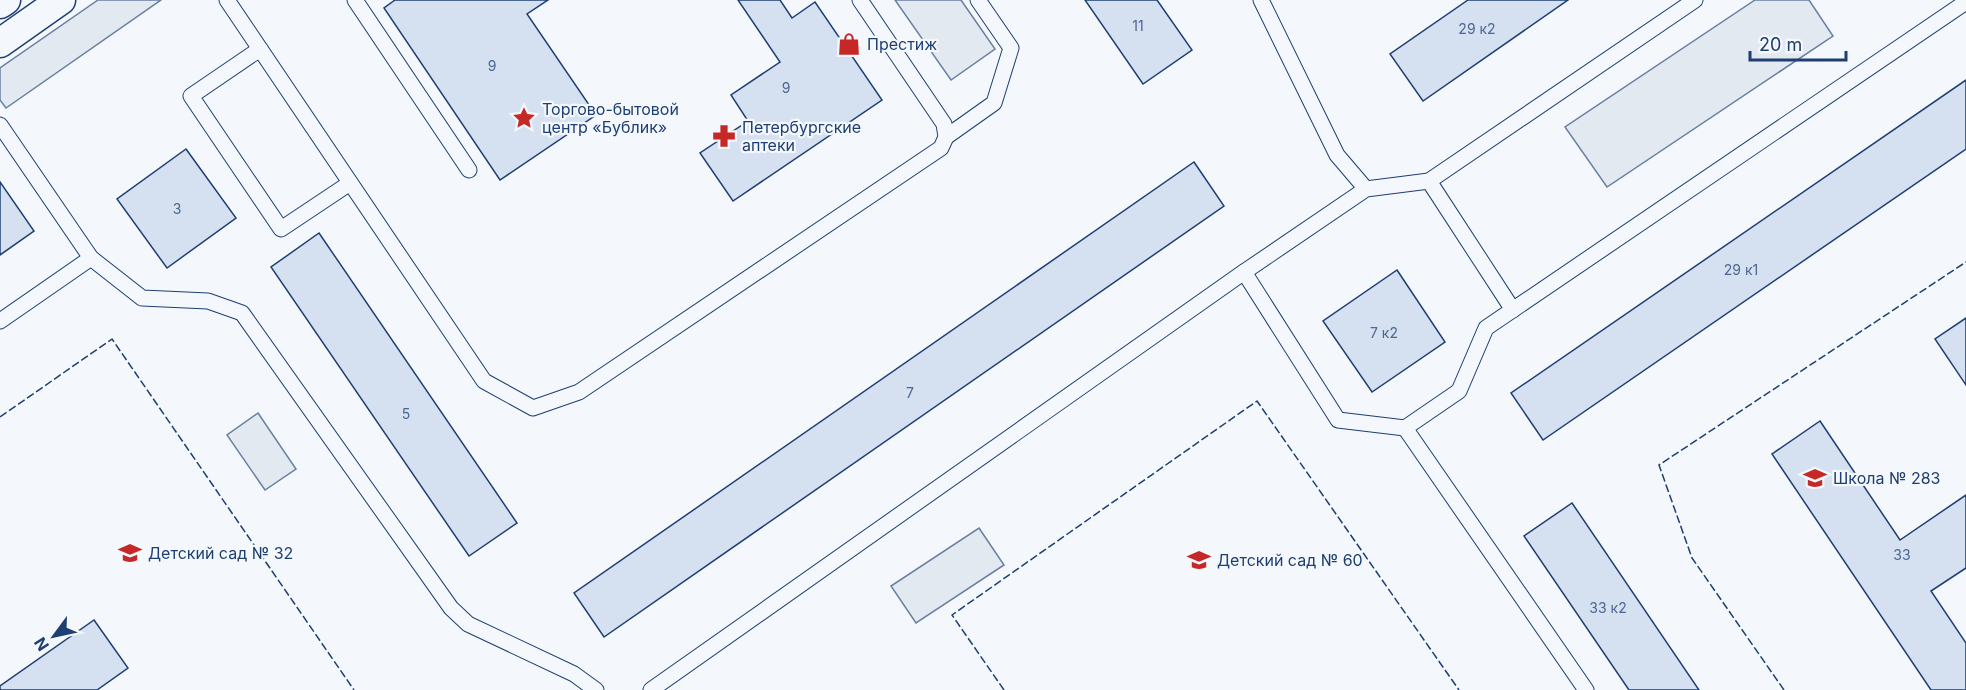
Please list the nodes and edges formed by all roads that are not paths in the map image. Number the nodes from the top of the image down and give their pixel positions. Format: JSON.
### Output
{"nodes":[{"id":1,"x":6,"y":0,"type":"edge"},
{"id":2,"x":61,"y":0,"type":"edge"},
{"id":3,"x":226,"y":0,"type":"edge"},
{"id":4,"x":355,"y":0,"type":"edge"},
{"id":5,"x":860,"y":0,"type":"edge"},
{"id":6,"x":978,"y":0,"type":"edge"},
{"id":7,"x":1262,"y":0,"type":"edge"},
{"id":8,"x":1695,"y":0,"type":"edge"},
{"id":9,"x":1966,"y":2,"type":"edge"},
{"id":10,"x":0,"y":4,"type":"edge"},
{"id":11,"x":0,"y":43,"type":"edge"},
{"id":12,"x":260,"y":49,"type":"junction"},
{"id":13,"x":0,"y":125,"type":"edge"},
{"id":14,"x":946,"y":137,"type":"junction"},
{"id":15,"x":469,"y":170,"type":"dead end"},
{"id":16,"x":1429,"y":181,"type":"junction"},
{"id":17,"x":350,"y":183,"type":"junction"},
{"id":18,"x":1366,"y":189,"type":"junction"},
{"id":19,"x":91,"y":258,"type":"junction"},
{"id":20,"x":1244,"y":272,"type":"junction"},
{"id":21,"x":1513,"y":310,"type":"junction"},
{"id":22,"x":0,"y":321,"type":"edge"},
{"id":23,"x":1405,"y":428,"type":"junction"},
{"id":24,"x":596,"y":690,"type":"edge"},
{"id":25,"x":651,"y":690,"type":"edge"},
{"id":26,"x":1586,"y":690,"type":"edge"}],
"edges":[{"from":1,"to":10,"type":"street"},
{"from":2,"to":11,"type":"street"},
{"from":3,"to":12,"type":"lane"},
{"from":4,"to":15,"type":"lane"},
{"from":5,"to":14,"type":"lane"},
{"from":6,"to":14,"type":"lane"},
{"from":7,"to":18,"type":"lane"},
{"from":8,"to":16,"type":"lane"},
{"from":9,"to":21,"type":"lane"},
{"from":12,"to":17,"type":"lane"},
{"from":12,"to":17,"type":"lane"},
{"from":13,"to":19,"type":"lane"},
{"from":14,"to":17,"type":"lane"},
{"from":16,"to":18,"type":"lane"},
{"from":16,"to":21,"type":"lane"},
{"from":18,"to":20,"type":"lane"},
{"from":19,"to":22,"type":"lane"},
{"from":19,"to":24,"type":"lane"},
{"from":20,"to":23,"type":"lane"},
{"from":20,"to":25,"type":"lane"},
{"from":21,"to":23,"type":"lane"},
{"from":23,"to":26,"type":"lane"}]}
